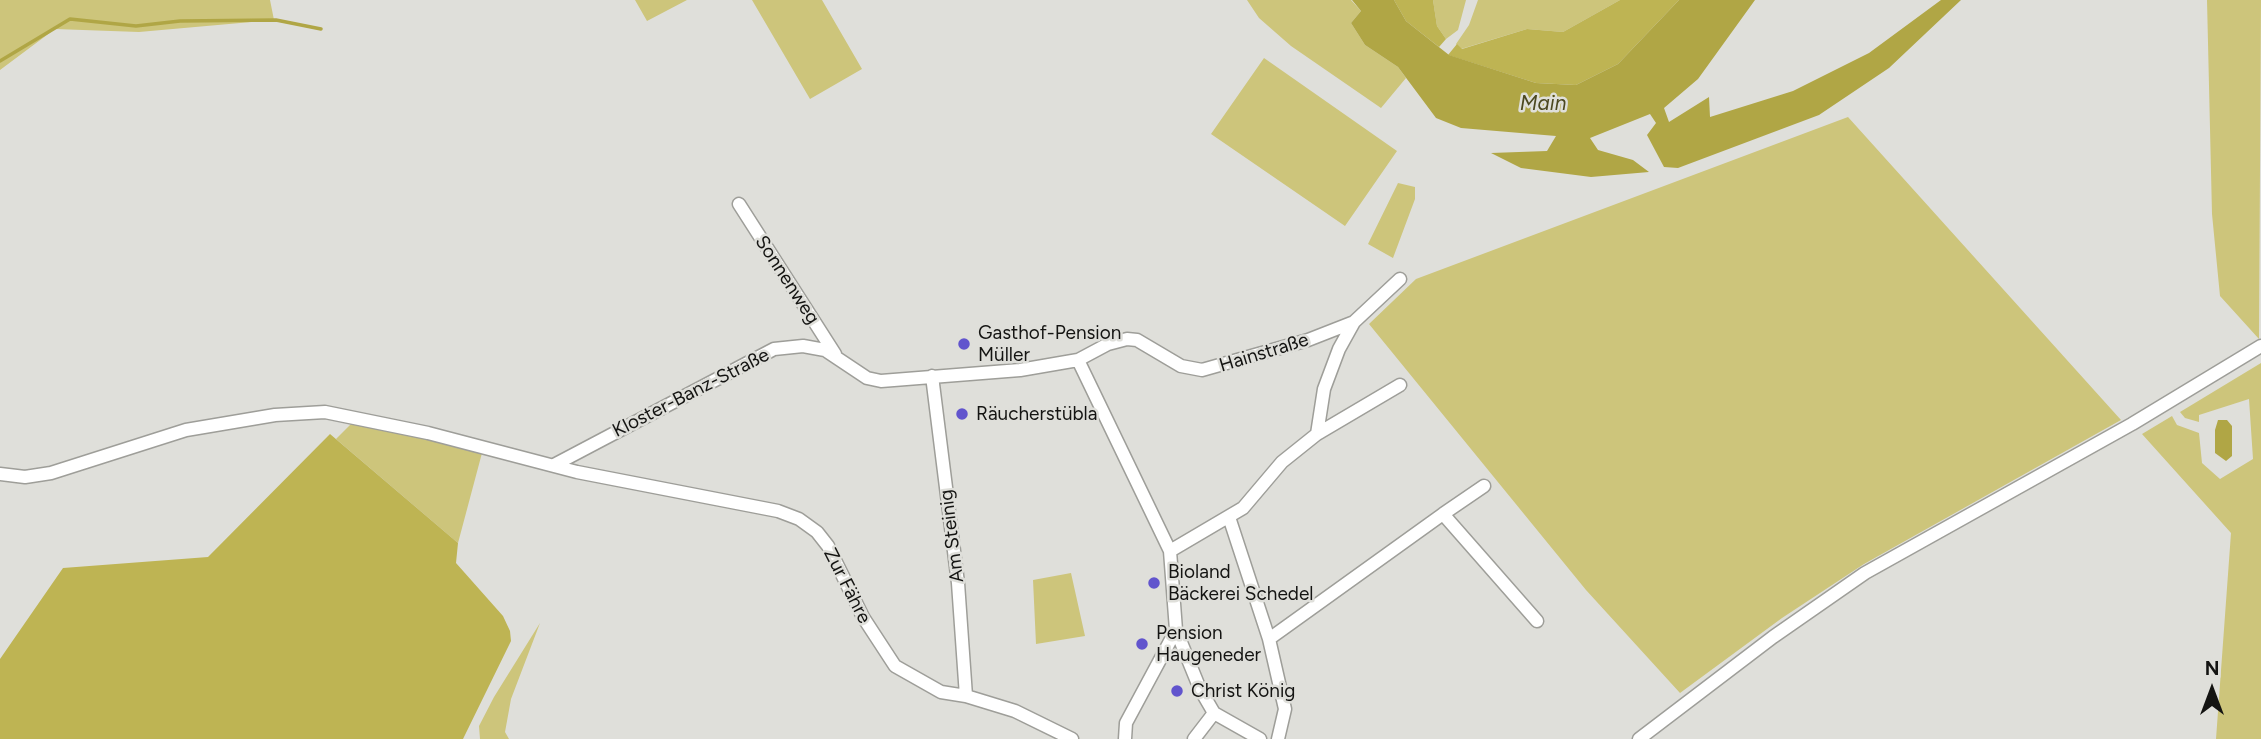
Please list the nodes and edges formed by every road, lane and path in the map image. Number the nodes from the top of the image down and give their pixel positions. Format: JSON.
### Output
{"nodes":[{"id":1,"x":739,"y":204,"type":"dead end"},
{"id":2,"x":1400,"y":278,"type":"dead end"},
{"id":3,"x":1354,"y":322,"type":"junction"},
{"id":4,"x":2261,"y":346,"type":"edge"},
{"id":5,"x":835,"y":355,"type":"junction"},
{"id":6,"x":1077,"y":360,"type":"junction"},
{"id":7,"x":932,"y":376,"type":"junction"},
{"id":8,"x":1400,"y":385,"type":"dead end"},
{"id":9,"x":1317,"y":434,"type":"junction"},
{"id":10,"x":554,"y":465,"type":"junction"},
{"id":11,"x":0,"y":474,"type":"edge"},
{"id":12,"x":1484,"y":486,"type":"dead end"},
{"id":13,"x":1443,"y":514,"type":"junction"},
{"id":14,"x":1229,"y":517,"type":"junction"},
{"id":15,"x":1170,"y":551,"type":"junction"},
{"id":16,"x":1537,"y":621,"type":"dead end"},
{"id":17,"x":1176,"y":631,"type":"junction"},
{"id":18,"x":1269,"y":639,"type":"junction"},
{"id":19,"x":966,"y":696,"type":"junction"},
{"id":20,"x":1214,"y":713,"type":"junction"},
{"id":21,"x":1644,"y":736,"type":"edge"},
{"id":22,"x":1072,"y":739,"type":"edge"},
{"id":23,"x":1125,"y":739,"type":"edge"},
{"id":24,"x":1194,"y":739,"type":"edge"},
{"id":25,"x":1259,"y":739,"type":"edge"},
{"id":26,"x":1278,"y":739,"type":"edge"}],
"edges":[{"from":1,"to":5,"type":"street","name":"Sonnenweg"},
{"from":2,"to":3,"type":"street","name":"Hainstraße"},
{"from":3,"to":6,"type":"street","name":"Hainstraße"},
{"from":3,"to":9,"type":"street"},
{"from":4,"to":21,"type":"street"},
{"from":5,"to":7,"type":"street","name":"Kloster-Banz-Straße"},
{"from":5,"to":10,"type":"street","name":"Kloster-Banz-Straße"},
{"from":6,"to":7,"type":"street","name":"Kloster-Banz-Straße"},
{"from":6,"to":15,"type":"street"},
{"from":7,"to":19,"type":"street","name":"Am Steinig"},
{"from":8,"to":9,"type":"street"},
{"from":9,"to":14,"type":"street"},
{"from":10,"to":11,"type":"street","name":"Zur Fähre"},
{"from":10,"to":19,"type":"street","name":"Zur Fähre"},
{"from":12,"to":13,"type":"street"},
{"from":13,"to":16,"type":"street"},
{"from":13,"to":18,"type":"street"},
{"from":14,"to":15,"type":"street"},
{"from":14,"to":18,"type":"street"},
{"from":15,"to":17,"type":"street"},
{"from":17,"to":20,"type":"street"},
{"from":17,"to":23,"type":"street"},
{"from":18,"to":26,"type":"street"},
{"from":19,"to":22,"type":"street","name":"Zur Fähre"},
{"from":20,"to":24,"type":"street"},
{"from":20,"to":25,"type":"street"}]}
